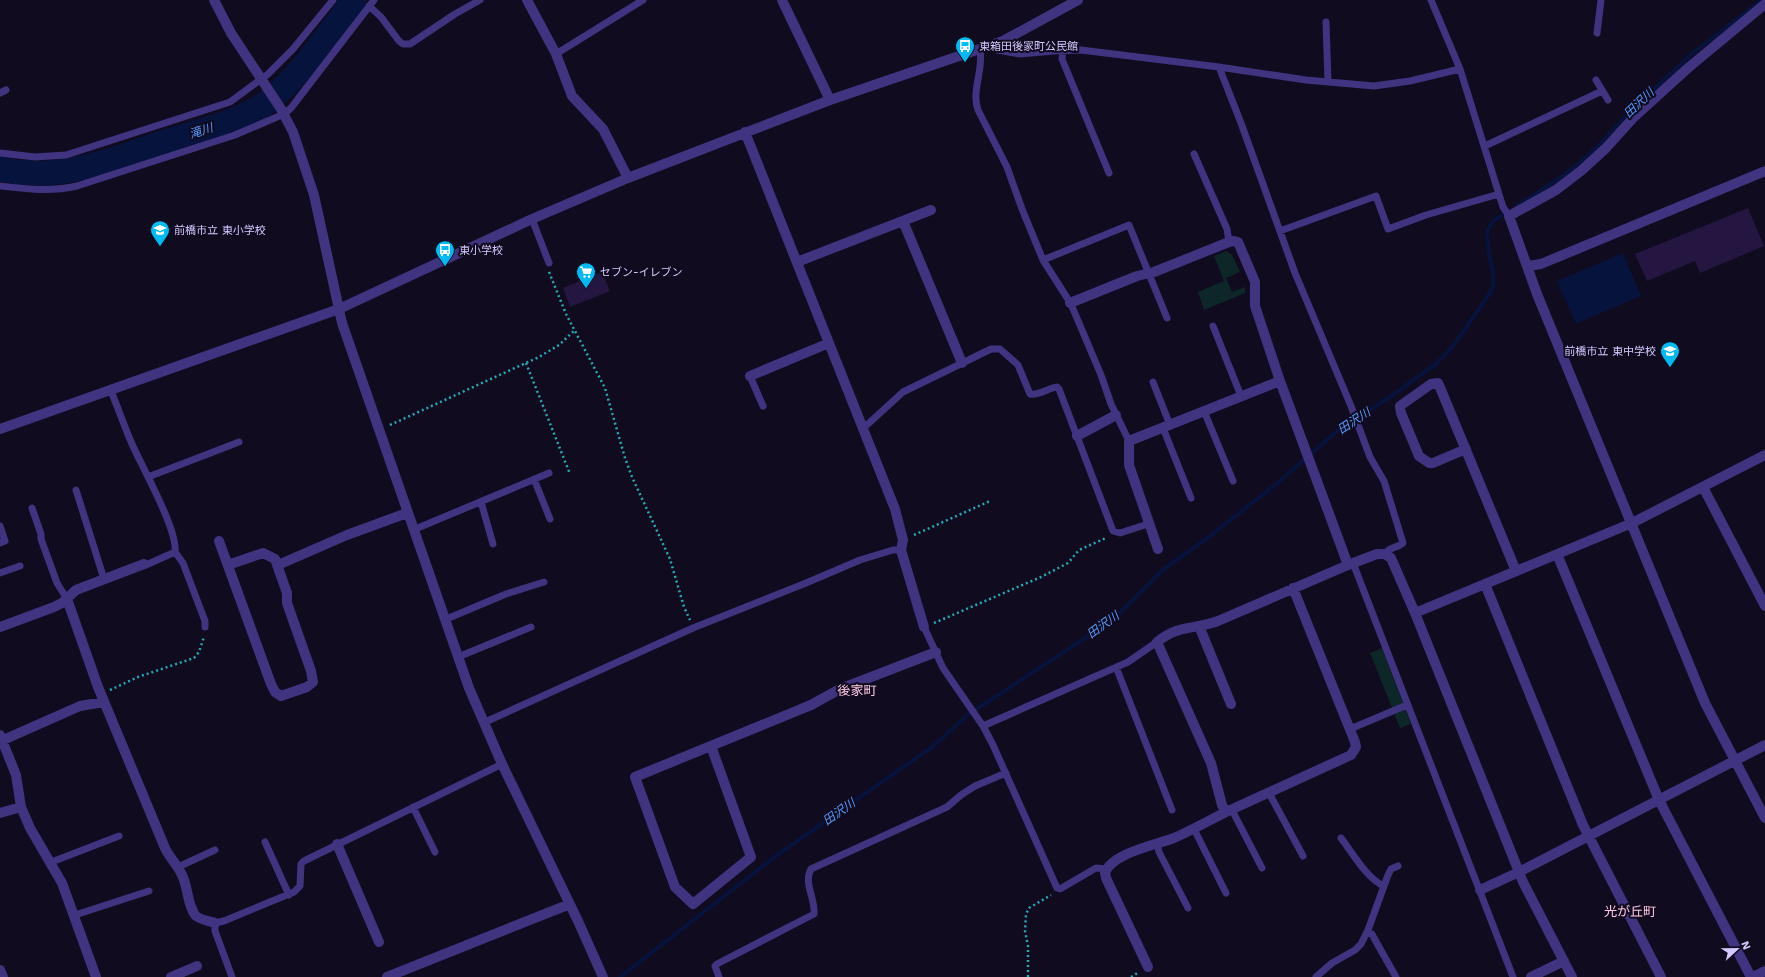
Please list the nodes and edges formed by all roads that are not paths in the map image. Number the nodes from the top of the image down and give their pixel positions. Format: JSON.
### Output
{"nodes":[{"id":1,"x":214,"y":0,"type":"edge"},
{"id":2,"x":333,"y":0,"type":"edge"},
{"id":3,"x":480,"y":0,"type":"edge"},
{"id":4,"x":527,"y":0,"type":"edge"},
{"id":5,"x":643,"y":0,"type":"edge"},
{"id":6,"x":782,"y":0,"type":"edge"},
{"id":7,"x":1078,"y":0,"type":"edge"},
{"id":8,"x":1431,"y":0,"type":"edge"},
{"id":9,"x":1601,"y":0,"type":"edge"},
{"id":10,"x":371,"y":3,"type":"edge"},
{"id":11,"x":1765,"y":4,"type":"edge"},
{"id":12,"x":1326,"y":22,"type":"dead end"},
{"id":13,"x":1598,"y":33,"type":"dead end"},
{"id":14,"x":994,"y":44,"type":"junction"},
{"id":15,"x":980,"y":49,"type":"junction"},
{"id":16,"x":1063,"y":50,"type":"junction"},
{"id":17,"x":556,"y":54,"type":"junction"},
{"id":18,"x":1219,"y":67,"type":"junction"},
{"id":19,"x":1460,"y":69,"type":"junction"},
{"id":20,"x":1596,"y":80,"type":"dead end"},
{"id":21,"x":262,"y":81,"type":"junction"},
{"id":22,"x":1328,"y":82,"type":"junction"},
{"id":23,"x":1602,"y":91,"type":"junction"},
{"id":24,"x":830,"y":100,"type":"junction"},
{"id":25,"x":1608,"y":100,"type":"dead end"},
{"id":26,"x":282,"y":112,"type":"junction"},
{"id":27,"x":745,"y":132,"type":"junction"},
{"id":28,"x":1485,"y":146,"type":"junction"},
{"id":29,"x":0,"y":153,"type":"edge"},
{"id":30,"x":1194,"y":154,"type":"dead end"},
{"id":31,"x":1765,"y":171,"type":"edge"},
{"id":32,"x":1109,"y":173,"type":"dead end"},
{"id":33,"x":628,"y":178,"type":"junction"},
{"id":34,"x":0,"y":186,"type":"edge"},
{"id":35,"x":1499,"y":194,"type":"junction"},
{"id":36,"x":931,"y":210,"type":"dead end"},
{"id":37,"x":1509,"y":216,"type":"junction"},
{"id":38,"x":532,"y":219,"type":"junction"},
{"id":39,"x":902,"y":221,"type":"junction"},
{"id":40,"x":1280,"y":231,"type":"junction"},
{"id":41,"x":1229,"y":242,"type":"junction"},
{"id":42,"x":1043,"y":260,"type":"junction"},
{"id":43,"x":797,"y":262,"type":"junction"},
{"id":44,"x":549,"y":263,"type":"road end"},
{"id":45,"x":1528,"y":266,"type":"junction"},
{"id":46,"x":1149,"y":273,"type":"junction"},
{"id":47,"x":1070,"y":303,"type":"junction"},
{"id":48,"x":339,"y":309,"type":"junction"},
{"id":49,"x":1167,"y":318,"type":"dead end"},
{"id":50,"x":1213,"y":326,"type":"dead end"},
{"id":51,"x":829,"y":343,"type":"junction"},
{"id":52,"x":962,"y":363,"type":"junction"},
{"id":53,"x":750,"y":376,"type":"joint"},
{"id":54,"x":1280,"y":381,"type":"junction"},
{"id":55,"x":1153,"y":382,"type":"dead end"},
{"id":56,"x":110,"y":389,"type":"junction"},
{"id":57,"x":1241,"y":396,"type":"junction"},
{"id":58,"x":763,"y":406,"type":"dead end"},
{"id":59,"x":1204,"y":411,"type":"junction"},
{"id":60,"x":1116,"y":415,"type":"junction"},
{"id":61,"x":1166,"y":426,"type":"junction"},
{"id":62,"x":862,"y":427,"type":"junction"},
{"id":63,"x":0,"y":429,"type":"edge"},
{"id":64,"x":1077,"y":436,"type":"junction"},
{"id":65,"x":1129,"y":441,"type":"junction"},
{"id":66,"x":239,"y":442,"type":"dead end"},
{"id":67,"x":1466,"y":449,"type":"junction"},
{"id":68,"x":1765,"y":455,"type":"edge"},
{"id":69,"x":549,"y":473,"type":"dead end"},
{"id":70,"x":148,"y":477,"type":"junction"},
{"id":71,"x":534,"y":479,"type":"junction"},
{"id":72,"x":1232,"y":481,"type":"dead end"},
{"id":73,"x":1703,"y":488,"type":"junction"},
{"id":74,"x":76,"y":490,"type":"dead end"},
{"id":75,"x":1190,"y":498,"type":"dead end"},
{"id":76,"x":480,"y":502,"type":"junction"},
{"id":77,"x":32,"y":508,"type":"dead end"},
{"id":78,"x":407,"y":513,"type":"junction"},
{"id":79,"x":550,"y":519,"type":"dead end"},
{"id":80,"x":1632,"y":523,"type":"junction"},
{"id":81,"x":1148,"y":524,"type":"junction"},
{"id":82,"x":0,"y":526,"type":"edge"},
{"id":83,"x":413,"y":530,"type":"junction"},
{"id":84,"x":219,"y":541,"type":"dead end"},
{"id":85,"x":0,"y":543,"type":"edge"},
{"id":86,"x":493,"y":544,"type":"dead end"},
{"id":87,"x":902,"y":545,"type":"junction"},
{"id":88,"x":1158,"y":549,"type":"dead end"},
{"id":89,"x":175,"y":552,"type":"junction"},
{"id":90,"x":1385,"y":554,"type":"junction"},
{"id":91,"x":1557,"y":554,"type":"junction"},
{"id":92,"x":144,"y":564,"type":"joint"},
{"id":93,"x":1350,"y":564,"type":"junction"},
{"id":94,"x":228,"y":565,"type":"junction"},
{"id":95,"x":278,"y":565,"type":"junction"},
{"id":96,"x":20,"y":566,"type":"dead end"},
{"id":97,"x":1516,"y":571,"type":"junction"},
{"id":98,"x":0,"y":573,"type":"edge"},
{"id":99,"x":104,"y":579,"type":"junction"},
{"id":100,"x":544,"y":582,"type":"dead end"},
{"id":101,"x":1485,"y":584,"type":"junction"},
{"id":102,"x":1293,"y":588,"type":"junction"},
{"id":103,"x":67,"y":599,"type":"junction"},
{"id":104,"x":1765,"y":606,"type":"edge"},
{"id":105,"x":1415,"y":613,"type":"junction"},
{"id":106,"x":444,"y":620,"type":"junction"},
{"id":107,"x":924,"y":626,"type":"joint"},
{"id":108,"x":1199,"y":626,"type":"junction"},
{"id":109,"x":0,"y":627,"type":"edge"},
{"id":110,"x":205,"y":627,"type":"road end"},
{"id":111,"x":531,"y":628,"type":"dead end"},
{"id":112,"x":1157,"y":642,"type":"junction"},
{"id":113,"x":936,"y":652,"type":"junction"},
{"id":114,"x":458,"y":657,"type":"junction"},
{"id":115,"x":1116,"y":667,"type":"junction"},
{"id":116,"x":103,"y":698,"type":"junction"},
{"id":117,"x":1232,"y":704,"type":"dead end"},
{"id":118,"x":1407,"y":705,"type":"junction"},
{"id":119,"x":483,"y":723,"type":"junction"},
{"id":120,"x":983,"y":726,"type":"junction"},
{"id":121,"x":1350,"y":728,"type":"junction"},
{"id":122,"x":1,"y":738,"type":"edge"},
{"id":123,"x":1765,"y":745,"type":"edge"},
{"id":124,"x":711,"y":746,"type":"junction"},
{"id":125,"x":1734,"y":760,"type":"junction"},
{"id":126,"x":502,"y":764,"type":"junction"},
{"id":127,"x":1006,"y":773,"type":"junction"},
{"id":128,"x":1269,"y":793,"type":"junction"},
{"id":129,"x":1659,"y":800,"type":"junction"},
{"id":130,"x":20,"y":807,"type":"junction"},
{"id":131,"x":413,"y":807,"type":"junction"},
{"id":132,"x":1172,"y":810,"type":"dead end"},
{"id":133,"x":1229,"y":811,"type":"junction"},
{"id":134,"x":0,"y":813,"type":"edge"},
{"id":135,"x":1765,"y":818,"type":"edge"},
{"id":136,"x":1194,"y":829,"type":"junction"},
{"id":137,"x":119,"y":836,"type":"dead end"},
{"id":138,"x":1588,"y":836,"type":"junction"},
{"id":139,"x":1341,"y":838,"type":"dead end"},
{"id":140,"x":265,"y":842,"type":"dead end"},
{"id":141,"x":1157,"y":843,"type":"junction"},
{"id":142,"x":337,"y":844,"type":"junction"},
{"id":143,"x":215,"y":850,"type":"dead end"},
{"id":144,"x":435,"y":852,"type":"dead end"},
{"id":145,"x":1303,"y":856,"type":"dead end"},
{"id":146,"x":49,"y":863,"type":"junction"},
{"id":147,"x":1398,"y":866,"type":"dead end"},
{"id":148,"x":178,"y":867,"type":"junction"},
{"id":149,"x":1262,"y":868,"type":"dead end"},
{"id":150,"x":1106,"y":869,"type":"junction"},
{"id":151,"x":1519,"y":872,"type":"junction"},
{"id":152,"x":1384,"y":886,"type":"junction"},
{"id":153,"x":149,"y":890,"type":"dead end"},
{"id":154,"x":1480,"y":890,"type":"junction"},
{"id":155,"x":1226,"y":892,"type":"dead end"},
{"id":156,"x":289,"y":895,"type":"junction"},
{"id":157,"x":570,"y":904,"type":"junction"},
{"id":158,"x":1188,"y":908,"type":"dead end"},
{"id":159,"x":75,"y":915,"type":"junction"},
{"id":160,"x":215,"y":923,"type":"junction"},
{"id":161,"x":1367,"y":932,"type":"junction"},
{"id":162,"x":379,"y":942,"type":"dead end"},
{"id":163,"x":1564,"y":961,"type":"junction"},
{"id":164,"x":197,"y":966,"type":"dead end"},
{"id":165,"x":1148,"y":967,"type":"dead end"},
{"id":166,"x":0,"y":970,"type":"edge"},
{"id":167,"x":1765,"y":971,"type":"edge"},
{"id":168,"x":3,"y":977,"type":"edge"},
{"id":169,"x":96,"y":977,"type":"edge"},
{"id":170,"x":171,"y":977,"type":"edge"},
{"id":171,"x":232,"y":977,"type":"edge"},
{"id":172,"x":387,"y":977,"type":"edge"},
{"id":173,"x":603,"y":977,"type":"edge"},
{"id":174,"x":719,"y":977,"type":"edge"},
{"id":175,"x":1316,"y":977,"type":"edge"},
{"id":176,"x":1396,"y":977,"type":"edge"},
{"id":177,"x":1513,"y":977,"type":"edge"},
{"id":178,"x":1531,"y":977,"type":"edge"},
{"id":179,"x":1572,"y":977,"type":"edge"},
{"id":180,"x":1661,"y":977,"type":"edge"},
{"id":181,"x":1752,"y":977,"type":"edge"}],
"edges":[{"from":1,"to":21,"type":"street"},
{"from":2,"to":21,"type":"lane"},
{"from":3,"to":10,"type":"lane"},
{"from":4,"to":17,"type":"street"},
{"from":5,"to":17,"type":"lane"},
{"from":6,"to":24,"type":"street"},
{"from":7,"to":14,"type":"street"},
{"from":8,"to":19,"type":"lane"},
{"from":9,"to":13,"type":"lane"},
{"from":10,"to":26,"type":"lane"},
{"from":11,"to":37,"type":"street"},
{"from":12,"to":22,"type":"lane"},
{"from":14,"to":15,"type":"street"},
{"from":14,"to":16,"type":"lane"},
{"from":15,"to":24,"type":"street"},
{"from":15,"to":42,"type":"lane"},
{"from":16,"to":18,"type":"lane"},
{"from":16,"to":32,"type":"lane"},
{"from":17,"to":33,"type":"street"},
{"from":18,"to":22,"type":"lane"},
{"from":18,"to":40,"type":"lane"},
{"from":19,"to":22,"type":"lane"},
{"from":19,"to":28,"type":"lane"},
{"from":20,"to":23,"type":"lane"},
{"from":21,"to":26,"type":"street"},
{"from":21,"to":29,"type":"lane"},
{"from":23,"to":25,"type":"lane"},
{"from":23,"to":28,"type":"lane"},
{"from":24,"to":27,"type":"street"},
{"from":26,"to":34,"type":"lane"},
{"from":26,"to":48,"type":"street"},
{"from":27,"to":33,"type":"street"},
{"from":27,"to":43,"type":"street"},
{"from":28,"to":35,"type":"lane"},
{"from":30,"to":41,"type":"lane"},
{"from":31,"to":45,"type":"street"},
{"from":33,"to":38,"type":"street"},
{"from":35,"to":37,"type":"lane"},
{"from":35,"to":40,"type":"lane"},
{"from":36,"to":39,"type":"street"},
{"from":37,"to":45,"type":"street"},
{"from":38,"to":44,"type":"lane"},
{"from":38,"to":48,"type":"street"},
{"from":39,"to":43,"type":"street"},
{"from":39,"to":52,"type":"street"},
{"from":40,"to":90,"type":"lane"},
{"from":41,"to":46,"type":"street"},
{"from":41,"to":54,"type":"street"},
{"from":42,"to":46,"type":"lane"},
{"from":42,"to":47,"type":"lane"},
{"from":43,"to":51,"type":"street"},
{"from":45,"to":80,"type":"street"},
{"from":46,"to":47,"type":"street"},
{"from":46,"to":49,"type":"lane"},
{"from":47,"to":60,"type":"lane"},
{"from":48,"to":56,"type":"street"},
{"from":48,"to":78,"type":"street"},
{"from":50,"to":57,"type":"lane"},
{"from":51,"to":53,"type":"street"},
{"from":51,"to":62,"type":"street"},
{"from":52,"to":62,"type":"lane"},
{"from":52,"to":64,"type":"lane"},
{"from":53,"to":58,"type":"lane"},
{"from":54,"to":57,"type":"street"},
{"from":54,"to":93,"type":"street"},
{"from":55,"to":61,"type":"lane"},
{"from":56,"to":63,"type":"street"},
{"from":56,"to":70,"type":"lane"},
{"from":57,"to":59,"type":"street"},
{"from":59,"to":61,"type":"street"},
{"from":59,"to":72,"type":"lane"},
{"from":60,"to":64,"type":"street"},
{"from":60,"to":65,"type":"lane"},
{"from":61,"to":65,"type":"street"},
{"from":61,"to":75,"type":"lane"},
{"from":62,"to":87,"type":"street"},
{"from":64,"to":81,"type":"lane"},
{"from":65,"to":81,"type":"street"},
{"from":66,"to":70,"type":"lane"},
{"from":67,"to":67,"type":"street"},
{"from":67,"to":97,"type":"street"},
{"from":68,"to":73,"type":"street"},
{"from":69,"to":71,"type":"lane"},
{"from":70,"to":89,"type":"lane"},
{"from":71,"to":76,"type":"lane"},
{"from":71,"to":79,"type":"lane"},
{"from":73,"to":80,"type":"street"},
{"from":73,"to":104,"type":"street"},
{"from":74,"to":99,"type":"lane"},
{"from":76,"to":83,"type":"lane"},
{"from":76,"to":86,"type":"lane"},
{"from":77,"to":103,"type":"lane"},
{"from":78,"to":83,"type":"street"},
{"from":78,"to":95,"type":"street"},
{"from":80,"to":91,"type":"street"},
{"from":80,"to":125,"type":"street"},
{"from":81,"to":88,"type":"street"},
{"from":82,"to":85,"type":"lane"},
{"from":83,"to":106,"type":"street"},
{"from":84,"to":94,"type":"street"},
{"from":87,"to":107,"type":"street"},
{"from":87,"to":119,"type":"lane"},
{"from":89,"to":92,"type":"lane"},
{"from":89,"to":110,"type":"lane"},
{"from":90,"to":93,"type":"street"},
{"from":90,"to":105,"type":"street"},
{"from":91,"to":97,"type":"street"},
{"from":91,"to":129,"type":"street"},
{"from":92,"to":99,"type":"street"},
{"from":93,"to":102,"type":"street"},
{"from":93,"to":118,"type":"lane"},
{"from":94,"to":95,"type":"street"},
{"from":94,"to":95,"type":"street"},
{"from":96,"to":98,"type":"lane"},
{"from":97,"to":101,"type":"street"},
{"from":99,"to":103,"type":"street"},
{"from":100,"to":106,"type":"lane"},
{"from":101,"to":105,"type":"street"},
{"from":101,"to":138,"type":"street"},
{"from":102,"to":108,"type":"street"},
{"from":102,"to":121,"type":"street"},
{"from":103,"to":109,"type":"street"},
{"from":103,"to":116,"type":"street"},
{"from":105,"to":151,"type":"street"},
{"from":106,"to":114,"type":"street"},
{"from":107,"to":113,"type":"lane"},
{"from":108,"to":112,"type":"street"},
{"from":108,"to":117,"type":"street"},
{"from":111,"to":114,"type":"lane"},
{"from":112,"to":115,"type":"lane"},
{"from":112,"to":133,"type":"street"},
{"from":113,"to":120,"type":"lane"},
{"from":113,"to":124,"type":"street"},
{"from":114,"to":119,"type":"street"},
{"from":115,"to":120,"type":"lane"},
{"from":115,"to":132,"type":"lane"},
{"from":116,"to":122,"type":"street"},
{"from":116,"to":148,"type":"street"},
{"from":118,"to":121,"type":"lane"},
{"from":118,"to":154,"type":"lane"},
{"from":119,"to":126,"type":"street"},
{"from":120,"to":127,"type":"lane"},
{"from":121,"to":128,"type":"street"},
{"from":122,"to":130,"type":"street"},
{"from":123,"to":125,"type":"street"},
{"from":124,"to":124,"type":"street"},
{"from":125,"to":129,"type":"street"},
{"from":125,"to":135,"type":"street"},
{"from":126,"to":131,"type":"lane"},
{"from":126,"to":157,"type":"street"},
{"from":127,"to":150,"type":"lane"},
{"from":127,"to":174,"type":"lane"},
{"from":128,"to":133,"type":"street"},
{"from":128,"to":145,"type":"lane"},
{"from":129,"to":138,"type":"street"},
{"from":129,"to":181,"type":"street"},
{"from":130,"to":134,"type":"street"},
{"from":130,"to":146,"type":"street"},
{"from":131,"to":142,"type":"lane"},
{"from":131,"to":144,"type":"lane"},
{"from":133,"to":136,"type":"street"},
{"from":133,"to":149,"type":"lane"},
{"from":136,"to":141,"type":"street"},
{"from":136,"to":155,"type":"lane"},
{"from":137,"to":146,"type":"lane"},
{"from":138,"to":151,"type":"street"},
{"from":138,"to":180,"type":"street"},
{"from":139,"to":152,"type":"lane"},
{"from":140,"to":156,"type":"lane"},
{"from":141,"to":150,"type":"street"},
{"from":141,"to":158,"type":"lane"},
{"from":142,"to":156,"type":"lane"},
{"from":142,"to":162,"type":"street"},
{"from":143,"to":148,"type":"lane"},
{"from":146,"to":159,"type":"street"},
{"from":147,"to":152,"type":"lane"},
{"from":148,"to":160,"type":"street"},
{"from":150,"to":165,"type":"street"},
{"from":151,"to":154,"type":"street"},
{"from":151,"to":163,"type":"street"},
{"from":152,"to":161,"type":"lane"},
{"from":153,"to":159,"type":"lane"},
{"from":154,"to":177,"type":"lane"},
{"from":156,"to":160,"type":"lane"},
{"from":157,"to":172,"type":"street"},
{"from":157,"to":173,"type":"street"},
{"from":159,"to":169,"type":"street"},
{"from":160,"to":171,"type":"lane"},
{"from":161,"to":175,"type":"lane"},
{"from":161,"to":176,"type":"lane"},
{"from":163,"to":178,"type":"street"},
{"from":163,"to":179,"type":"street"},
{"from":164,"to":170,"type":"street"},
{"from":166,"to":168,"type":"street"},
{"from":167,"to":181,"type":"street"}]}
